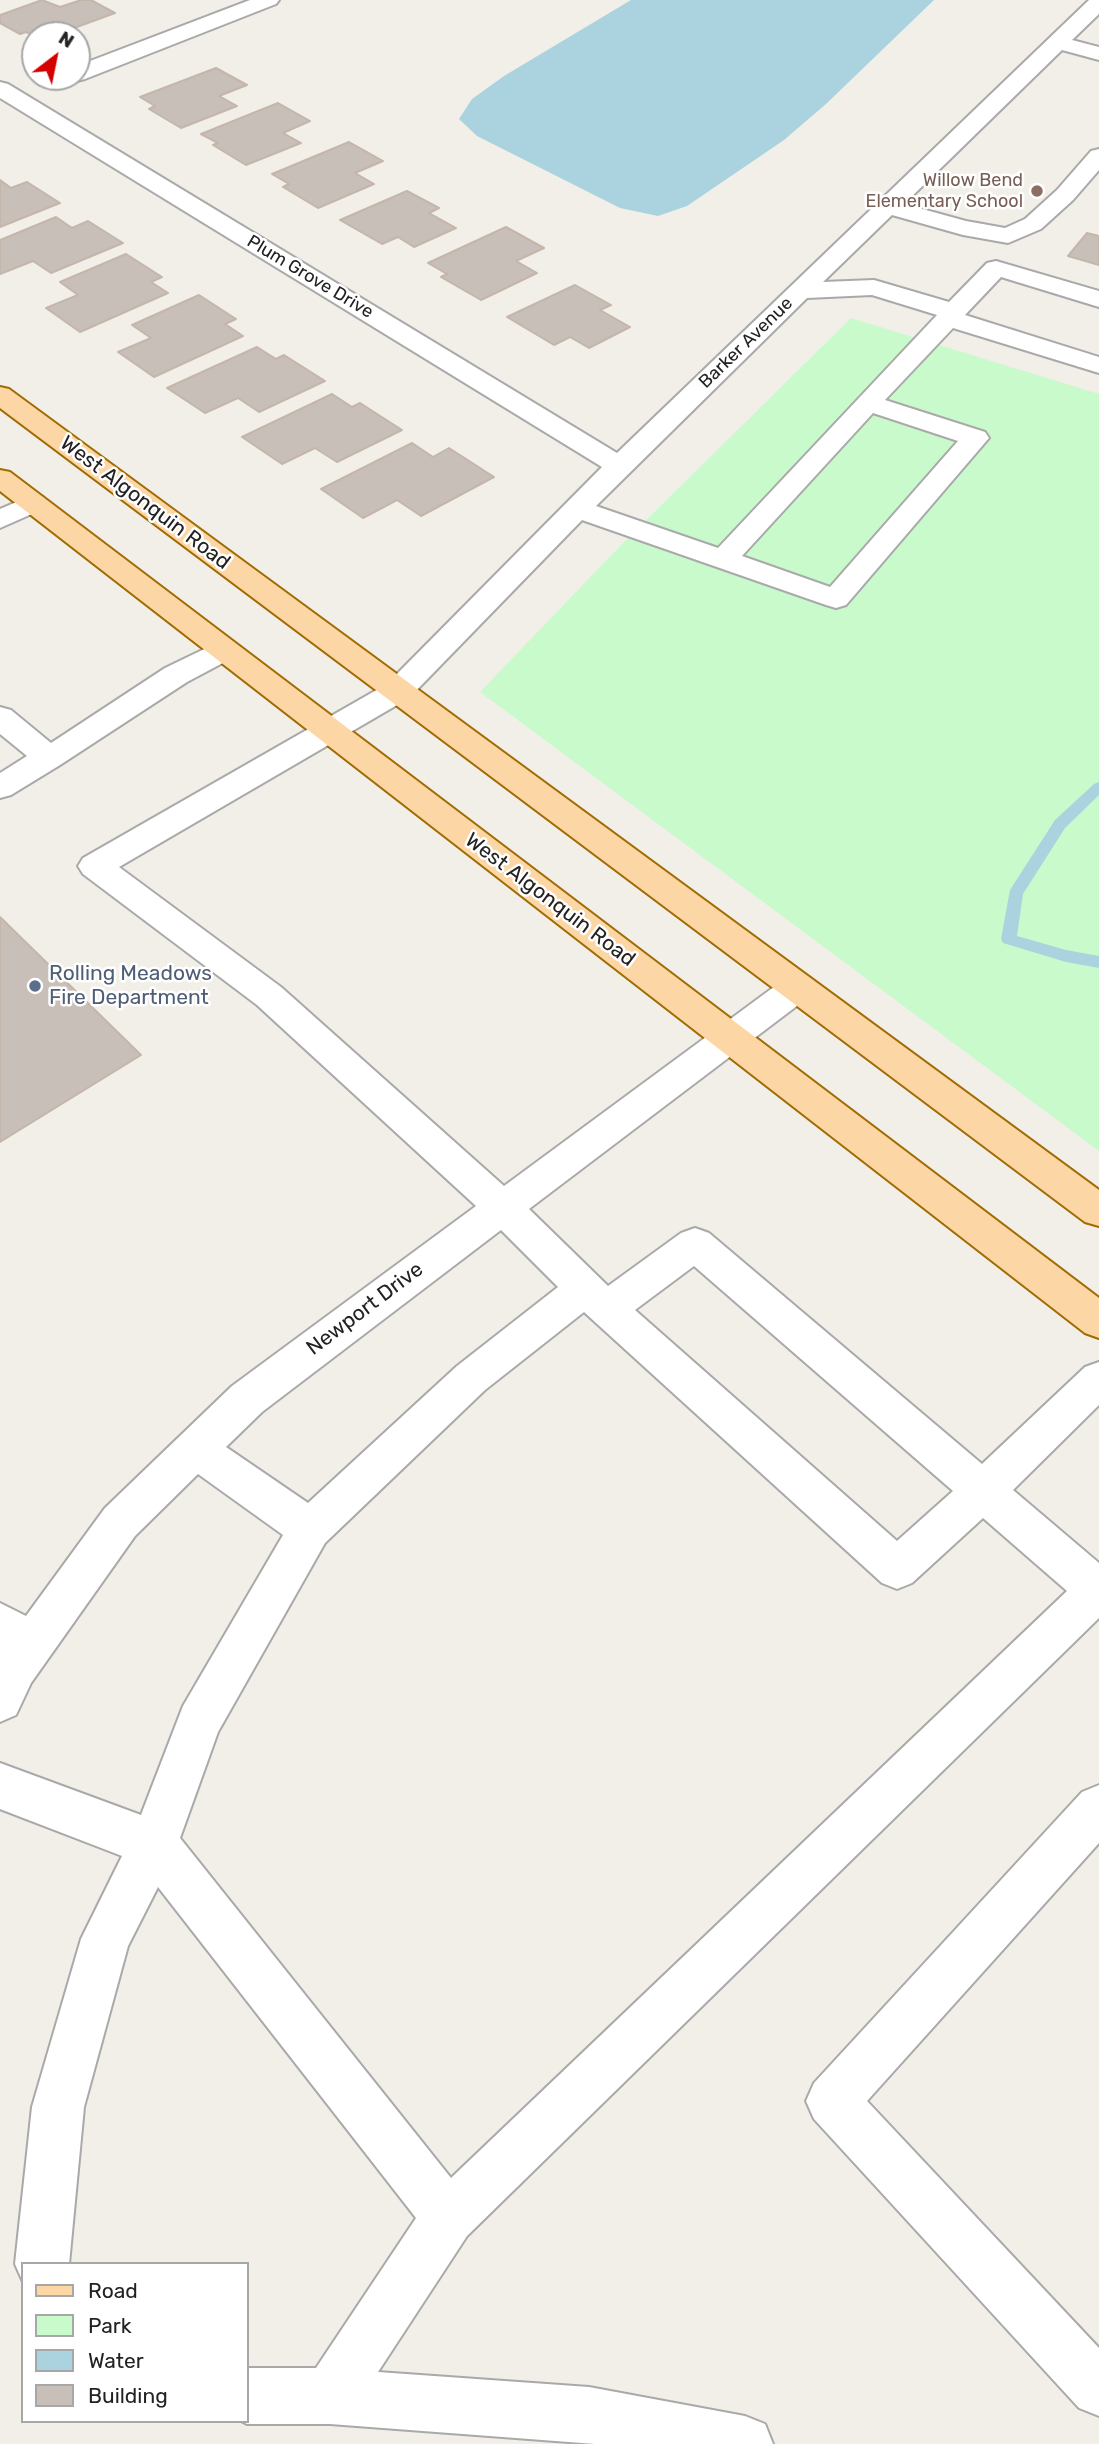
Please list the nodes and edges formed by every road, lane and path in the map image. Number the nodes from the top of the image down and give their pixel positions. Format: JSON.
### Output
{"nodes":[{"id":1,"x":269,"y":0,"type":"edge"},
{"id":2,"x":1099,"y":2,"type":"edge"},
{"id":3,"x":1057,"y":43,"type":"junction"},
{"id":4,"x":1099,"y":54,"type":"edge"},
{"id":5,"x":91,"y":69,"type":"edge"},
{"id":6,"x":18,"y":92,"type":"edge"},
{"id":7,"x":1099,"y":156,"type":"edge"},
{"id":8,"x":887,"y":207,"type":"junction"},
{"id":9,"x":846,"y":246,"type":"junction"},
{"id":10,"x":874,"y":287,"type":"junction"},
{"id":11,"x":800,"y":291,"type":"junction"},
{"id":12,"x":1099,"y":299,"type":"edge"},
{"id":13,"x":951,"y":315,"type":"junction"},
{"id":14,"x":1099,"y":365,"type":"edge"},
{"id":15,"x":0,"y":395,"type":"edge"},
{"id":16,"x":868,"y":403,"type":"junction"},
{"id":17,"x":619,"y":466,"type":"junction"},
{"id":18,"x":0,"y":478,"type":"edge"},
{"id":19,"x":33,"y":503,"type":"junction"},
{"id":20,"x":576,"y":508,"type":"junction"},
{"id":21,"x":0,"y":520,"type":"edge"},
{"id":22,"x":724,"y":559,"type":"junction"},
{"id":23,"x":223,"y":649,"type":"junction"},
{"id":24,"x":398,"y":691,"type":"junction"},
{"id":25,"x":0,"y":717,"type":"edge"},
{"id":26,"x":329,"y":731,"type":"junction"},
{"id":27,"x":49,"y":758,"type":"junction"},
{"id":28,"x":0,"y":787,"type":"edge"},
{"id":29,"x":799,"y":987,"type":"junction"},
{"id":30,"x":730,"y":1038,"type":"junction"},
{"id":31,"x":501,"y":1206,"type":"junction"},
{"id":32,"x":1099,"y":1211,"type":"edge"},
{"id":33,"x":596,"y":1299,"type":"junction"},
{"id":34,"x":1099,"y":1321,"type":"edge"},
{"id":35,"x":1099,"y":1379,"type":"edge"},
{"id":36,"x":195,"y":1449,"type":"junction"},
{"id":37,"x":982,"y":1492,"type":"junction"},
{"id":38,"x":310,"y":1529,"type":"junction"},
{"id":39,"x":16,"y":1633,"type":"edge"},
{"id":40,"x":0,"y":1700,"type":"edge"},
{"id":41,"x":0,"y":1786,"type":"edge"},
{"id":42,"x":1099,"y":1808,"type":"edge"},
{"id":43,"x":154,"y":1844,"type":"junction"},
{"id":44,"x":448,"y":2217,"type":"junction"},
{"id":45,"x":42,"y":2262,"type":"edge"},
{"id":46,"x":1099,"y":2388,"type":"edge"},
{"id":47,"x":248,"y":2396,"type":"edge"},
{"id":48,"x":330,"y":2396,"type":"junction"},
{"id":49,"x":745,"y":2444,"type":"edge"}],
"edges":[{"from":1,"to":5,"type":"street"},
{"from":2,"to":3,"type":"street","name":"Barker Avenue"},
{"from":3,"to":4,"type":"street"},
{"from":3,"to":8,"type":"street","name":"Barker Avenue"},
{"from":6,"to":17,"type":"street","name":"Plum Grove Drive"},
{"from":7,"to":8,"type":"street"},
{"from":8,"to":9,"type":"street","name":"Barker Avenue"},
{"from":9,"to":10,"type":"street"},
{"from":9,"to":11,"type":"street","name":"Barker Avenue"},
{"from":10,"to":11,"type":"street"},
{"from":10,"to":13,"type":"street"},
{"from":11,"to":17,"type":"street","name":"Barker Avenue"},
{"from":12,"to":13,"type":"street"},
{"from":13,"to":14,"type":"street"},
{"from":13,"to":16,"type":"street"},
{"from":15,"to":24,"type":"main road","name":"West Algonquin Road"},
{"from":16,"to":22,"type":"street"},
{"from":16,"to":22,"type":"street"},
{"from":17,"to":20,"type":"street","name":"Barker Avenue"},
{"from":18,"to":19,"type":"main road","name":"West Algonquin Road"},
{"from":19,"to":21,"type":"street"},
{"from":19,"to":23,"type":"main road","name":"West Algonquin Road"},
{"from":20,"to":22,"type":"street"},
{"from":20,"to":24,"type":"street","name":"Barker Avenue"},
{"from":23,"to":26,"type":"main road","name":"West Algonquin Road"},
{"from":23,"to":27,"type":"street"},
{"from":24,"to":26,"type":"street","name":"Barker Avenue"},
{"from":24,"to":29,"type":"main road","name":"West Algonquin Road"},
{"from":25,"to":27,"type":"street"},
{"from":26,"to":30,"type":"main road","name":"West Algonquin Road"},
{"from":26,"to":31,"type":"street","name":"Barker Avenue"},
{"from":27,"to":28,"type":"street"},
{"from":29,"to":30,"type":"street","name":"Newport Drive"},
{"from":29,"to":32,"type":"main road","name":"West Algonquin Road"},
{"from":30,"to":31,"type":"street","name":"Newport Drive"},
{"from":30,"to":34,"type":"main road","name":"West Algonquin Road"},
{"from":31,"to":33,"type":"street"},
{"from":31,"to":36,"type":"street","name":"Newport Drive"},
{"from":33,"to":37,"type":"street"},
{"from":33,"to":37,"type":"street"},
{"from":33,"to":38,"type":"street"},
{"from":35,"to":37,"type":"street"},
{"from":36,"to":38,"type":"street"},
{"from":36,"to":39,"type":"street","name":"Newport Drive"},
{"from":37,"to":44,"type":"street"},
{"from":38,"to":43,"type":"street"},
{"from":39,"to":40,"type":"street","name":"Newport Drive"},
{"from":41,"to":43,"type":"street"},
{"from":42,"to":46,"type":"street"},
{"from":43,"to":44,"type":"street"},
{"from":43,"to":45,"type":"street"},
{"from":44,"to":48,"type":"street"},
{"from":47,"to":48,"type":"street"},
{"from":48,"to":49,"type":"street"}]}
